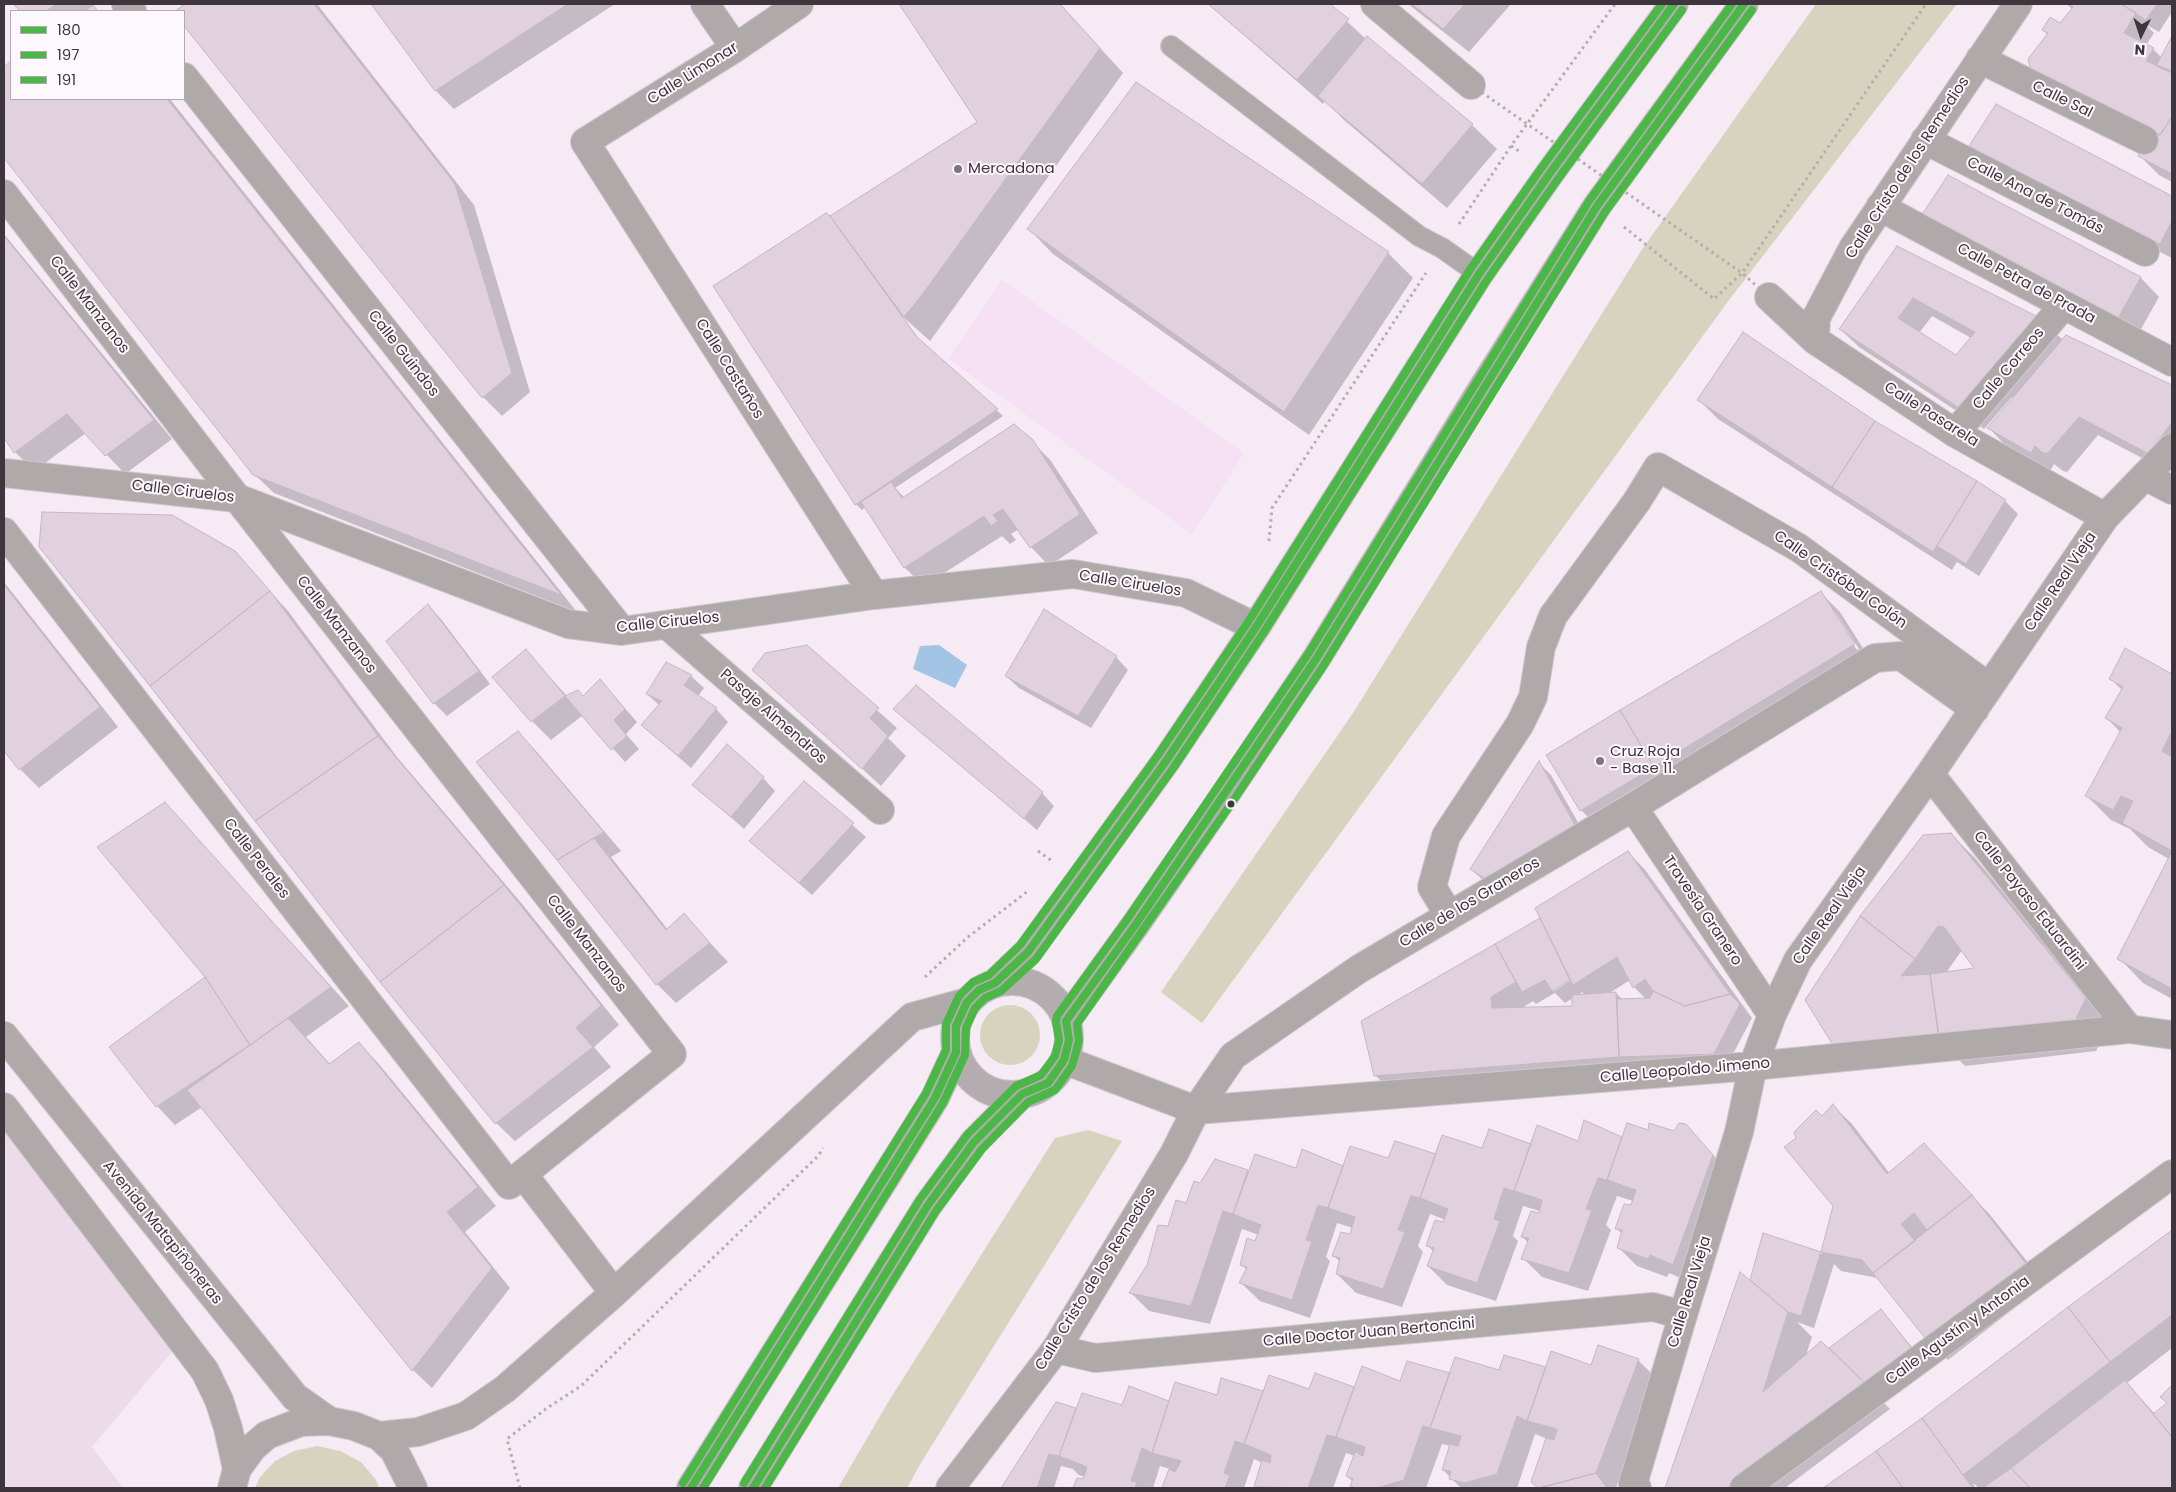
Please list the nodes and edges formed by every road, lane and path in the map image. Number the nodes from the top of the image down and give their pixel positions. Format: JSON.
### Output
{"nodes":[{"id":1,"x":706,"y":4,"type":"edge"},
{"id":2,"x":799,"y":4,"type":"edge"},
{"id":3,"x":1375,"y":4,"type":"edge"},
{"id":4,"x":1615,"y":4,"type":"edge"},
{"id":5,"x":1674,"y":4,"type":"edge"},
{"id":6,"x":1744,"y":4,"type":"edge"},
{"id":7,"x":1926,"y":4,"type":"edge"},
{"id":8,"x":2018,"y":4,"type":"edge"},
{"id":9,"x":1171,"y":46,"type":"dead end"},
{"id":10,"x":735,"y":48,"type":"junction"},
{"id":11,"x":1980,"y":59,"type":"junction"},
{"id":12,"x":185,"y":78,"type":"edge"},
{"id":13,"x":1471,"y":85,"type":"joint"},
{"id":14,"x":1925,"y":140,"type":"junction"},
{"id":15,"x":2144,"y":140,"type":"dead end"},
{"id":16,"x":585,"y":142,"type":"joint"},
{"id":17,"x":4,"y":194,"type":"edge"},
{"id":18,"x":1597,"y":206,"type":"junction"},
{"id":19,"x":1880,"y":206,"type":"junction"},
{"id":20,"x":1442,"y":248,"type":"junction"},
{"id":21,"x":2145,"y":252,"type":"dead end"},
{"id":22,"x":1742,"y":273,"type":"junction"},
{"id":23,"x":1479,"y":274,"type":"junction"},
{"id":24,"x":1769,"y":297,"type":"joint"},
{"id":25,"x":2064,"y":304,"type":"junction"},
{"id":26,"x":1815,"y":340,"type":"junction"},
{"id":27,"x":2172,"y":362,"type":"edge"},
{"id":28,"x":1955,"y":433,"type":"junction"},
{"id":29,"x":2172,"y":448,"type":"edge"},
{"id":30,"x":4,"y":473,"type":"edge"},
{"id":31,"x":2145,"y":476,"type":"junction"},
{"id":32,"x":2172,"y":490,"type":"edge"},
{"id":33,"x":237,"y":498,"type":"junction"},
{"id":34,"x":2105,"y":517,"type":"junction"},
{"id":35,"x":4,"y":532,"type":"edge"},
{"id":36,"x":1268,"y":545,"type":"dead end"},
{"id":37,"x":874,"y":596,"type":"junction"},
{"id":38,"x":1898,"y":619,"type":"junction"},
{"id":39,"x":667,"y":625,"type":"junction"},
{"id":40,"x":1256,"y":627,"type":"junction"},
{"id":41,"x":622,"y":631,"type":"junction"},
{"id":42,"x":1890,"y":657,"type":"junction"},
{"id":43,"x":1982,"y":698,"type":"junction"},
{"id":44,"x":1930,"y":774,"type":"junction"},
{"id":45,"x":1633,"y":807,"type":"junction"},
{"id":46,"x":880,"y":810,"type":"dead end"},
{"id":47,"x":1030,"y":890,"type":"dead end"},
{"id":48,"x":1449,"y":915,"type":"junction"},
{"id":49,"x":995,"y":983,"type":"junction"},
{"id":50,"x":919,"y":984,"type":"dead end"},
{"id":51,"x":967,"y":1002,"type":"junction"},
{"id":52,"x":1772,"y":1015,"type":"junction"},
{"id":53,"x":1066,"y":1020,"type":"junction"},
{"id":54,"x":2128,"y":1029,"type":"junction"},
{"id":55,"x":2172,"y":1035,"type":"edge"},
{"id":56,"x":4,"y":1036,"type":"edge"},
{"id":57,"x":956,"y":1052,"type":"junction"},
{"id":58,"x":1064,"y":1060,"type":"junction"},
{"id":59,"x":1753,"y":1066,"type":"junction"},
{"id":60,"x":1022,"y":1094,"type":"junction"},
{"id":61,"x":826,"y":1096,"type":"junction"},
{"id":62,"x":4,"y":1107,"type":"edge"},
{"id":63,"x":1196,"y":1110,"type":"junction"},
{"id":64,"x":2172,"y":1174,"type":"edge"},
{"id":65,"x":516,"y":1179,"type":"junction"},
{"id":66,"x":614,"y":1292,"type":"junction"},
{"id":67,"x":1683,"y":1314,"type":"junction"},
{"id":68,"x":1056,"y":1350,"type":"junction"},
{"id":69,"x":329,"y":1421,"type":"junction"},
{"id":70,"x":379,"y":1436,"type":"junction"},
{"id":71,"x":235,"y":1479,"type":"edge"},
{"id":72,"x":413,"y":1488,"type":"edge"},
{"id":73,"x":520,"y":1488,"type":"edge"},
{"id":74,"x":691,"y":1488,"type":"edge"},
{"id":75,"x":753,"y":1488,"type":"edge"},
{"id":76,"x":950,"y":1488,"type":"edge"},
{"id":77,"x":1637,"y":1488,"type":"edge"},
{"id":78,"x":1744,"y":1488,"type":"edge"}],
"edges":[{"from":1,"to":10,"type":"street"},
{"from":2,"to":10,"type":"street","name":"Calle Limonar"},
{"from":3,"to":13,"type":"street"},
{"from":4,"to":20,"type":"path"},
{"from":5,"to":23,"type":"main road"},
{"from":6,"to":18,"type":"main road"},
{"from":7,"to":22,"type":"path"},
{"from":8,"to":11,"type":"street","name":"Calle Cristo de los Remedios"},
{"from":9,"to":20,"type":"lane"},
{"from":10,"to":16,"type":"street","name":"Calle Limonar"},
{"from":11,"to":14,"type":"street","name":"Calle Cristo de los Remedios"},
{"from":11,"to":15,"type":"street","name":"Calle Sal"},
{"from":12,"to":41,"type":"street","name":"Calle Guindos"},
{"from":13,"to":22,"type":"path","bridge":true},
{"from":14,"to":19,"type":"street","name":"Calle Cristo de los Remedios"},
{"from":14,"to":21,"type":"street","name":"Calle Ana de Tomás"},
{"from":16,"to":37,"type":"street","name":"Calle Castaños"},
{"from":17,"to":33,"type":"street","name":"Calle Manzanos"},
{"from":18,"to":22,"type":"path"},
{"from":18,"to":53,"type":"main road"},
{"from":19,"to":25,"type":"street","name":"Calle Petra de Prada"},
{"from":19,"to":26,"type":"street","name":"Calle Cristo de los Remedios"},
{"from":20,"to":23,"type":"lane"},
{"from":20,"to":36,"type":"path"},
{"from":22,"to":24,"type":"path","bridge":true},
{"from":23,"to":40,"type":"main road"},
{"from":24,"to":26,"type":"street","name":"Calle Pasarela"},
{"from":25,"to":27,"type":"street","name":"Calle Petra de Prada"},
{"from":25,"to":28,"type":"street","name":"Calle Correos"},
{"from":26,"to":28,"type":"street","name":"Calle Pasarela"},
{"from":28,"to":34,"type":"street","name":"Calle Pasarela"},
{"from":29,"to":31,"type":"street","name":"Calle Real Vieja"},
{"from":30,"to":33,"type":"street","name":"Calle Ciruelos"},
{"from":31,"to":32,"type":"street"},
{"from":31,"to":34,"type":"street","name":"Calle Real Vieja"},
{"from":33,"to":41,"type":"street","name":"Calle Ciruelos"},
{"from":33,"to":65,"type":"street","name":"Calle Manzanos"},
{"from":34,"to":43,"type":"street","name":"Calle Real Vieja"},
{"from":35,"to":65,"type":"street","name":"Calle Perales"},
{"from":37,"to":39,"type":"street","name":"Calle Ciruelos"},
{"from":37,"to":40,"type":"street","name":"Calle Ciruelos"},
{"from":38,"to":42,"type":"street"},
{"from":38,"to":43,"type":"street","name":"Calle Cristóbal Colón"},
{"from":38,"to":48,"type":"street","name":"Calle Cristóbal Colón"},
{"from":39,"to":41,"type":"street","name":"Calle Ciruelos"},
{"from":39,"to":46,"type":"street","name":"Pasaje Almendros"},
{"from":40,"to":49,"type":"main road"},
{"from":42,"to":43,"type":"street"},
{"from":42,"to":45,"type":"street","name":"Calle de los Graneros"},
{"from":43,"to":44,"type":"street","name":"Calle Real Vieja"},
{"from":44,"to":52,"type":"street","name":"Calle Real Vieja"},
{"from":44,"to":54,"type":"street","name":"Calle Payaso Eduardini"},
{"from":45,"to":48,"type":"street","name":"Calle de los Graneros"},
{"from":45,"to":52,"type":"street","name":"Travesía Granero"},
{"from":47,"to":50,"type":"path"},
{"from":48,"to":63,"type":"street","name":"Calle de los Graneros"},
{"from":49,"to":51,"type":"main road"},
{"from":49,"to":53,"type":"main road"},
{"from":51,"to":57,"type":"main road"},
{"from":51,"to":61,"type":"street"},
{"from":52,"to":59,"type":"street","name":"Calle Real Vieja"},
{"from":53,"to":58,"type":"main road"},
{"from":54,"to":55,"type":"street","name":"Calle Leopoldo Jimeno"},
{"from":54,"to":59,"type":"street","name":"Calle Leopoldo Jimeno"},
{"from":56,"to":69,"type":"main road","name":"Avenida Matapiñoneras"},
{"from":57,"to":60,"type":"main road"},
{"from":57,"to":74,"type":"main road"},
{"from":58,"to":60,"type":"main road"},
{"from":58,"to":63,"type":"street"},
{"from":59,"to":63,"type":"street","name":"Calle Leopoldo Jimeno"},
{"from":59,"to":67,"type":"street","name":"Calle Real Vieja"},
{"from":60,"to":75,"type":"main road"},
{"from":61,"to":66,"type":"street"},
{"from":61,"to":73,"type":"path"},
{"from":62,"to":71,"type":"main road"},
{"from":63,"to":68,"type":"street","name":"Calle Cristo de los Remedios"},
{"from":64,"to":78,"type":"street","name":"Calle Agustín y Antonia"},
{"from":65,"to":66,"type":"street","name":"Calle Perales"},
{"from":66,"to":70,"type":"street"},
{"from":67,"to":68,"type":"street","name":"Calle Doctor Juan Bertoncini"},
{"from":67,"to":77,"type":"street","name":"Calle Real Vieja"},
{"from":68,"to":76,"type":"street","name":"Calle Cristo de los Remedios"},
{"from":69,"to":70,"type":"main road"},
{"from":69,"to":71,"type":"main road"},
{"from":70,"to":72,"type":"main road"}]}
